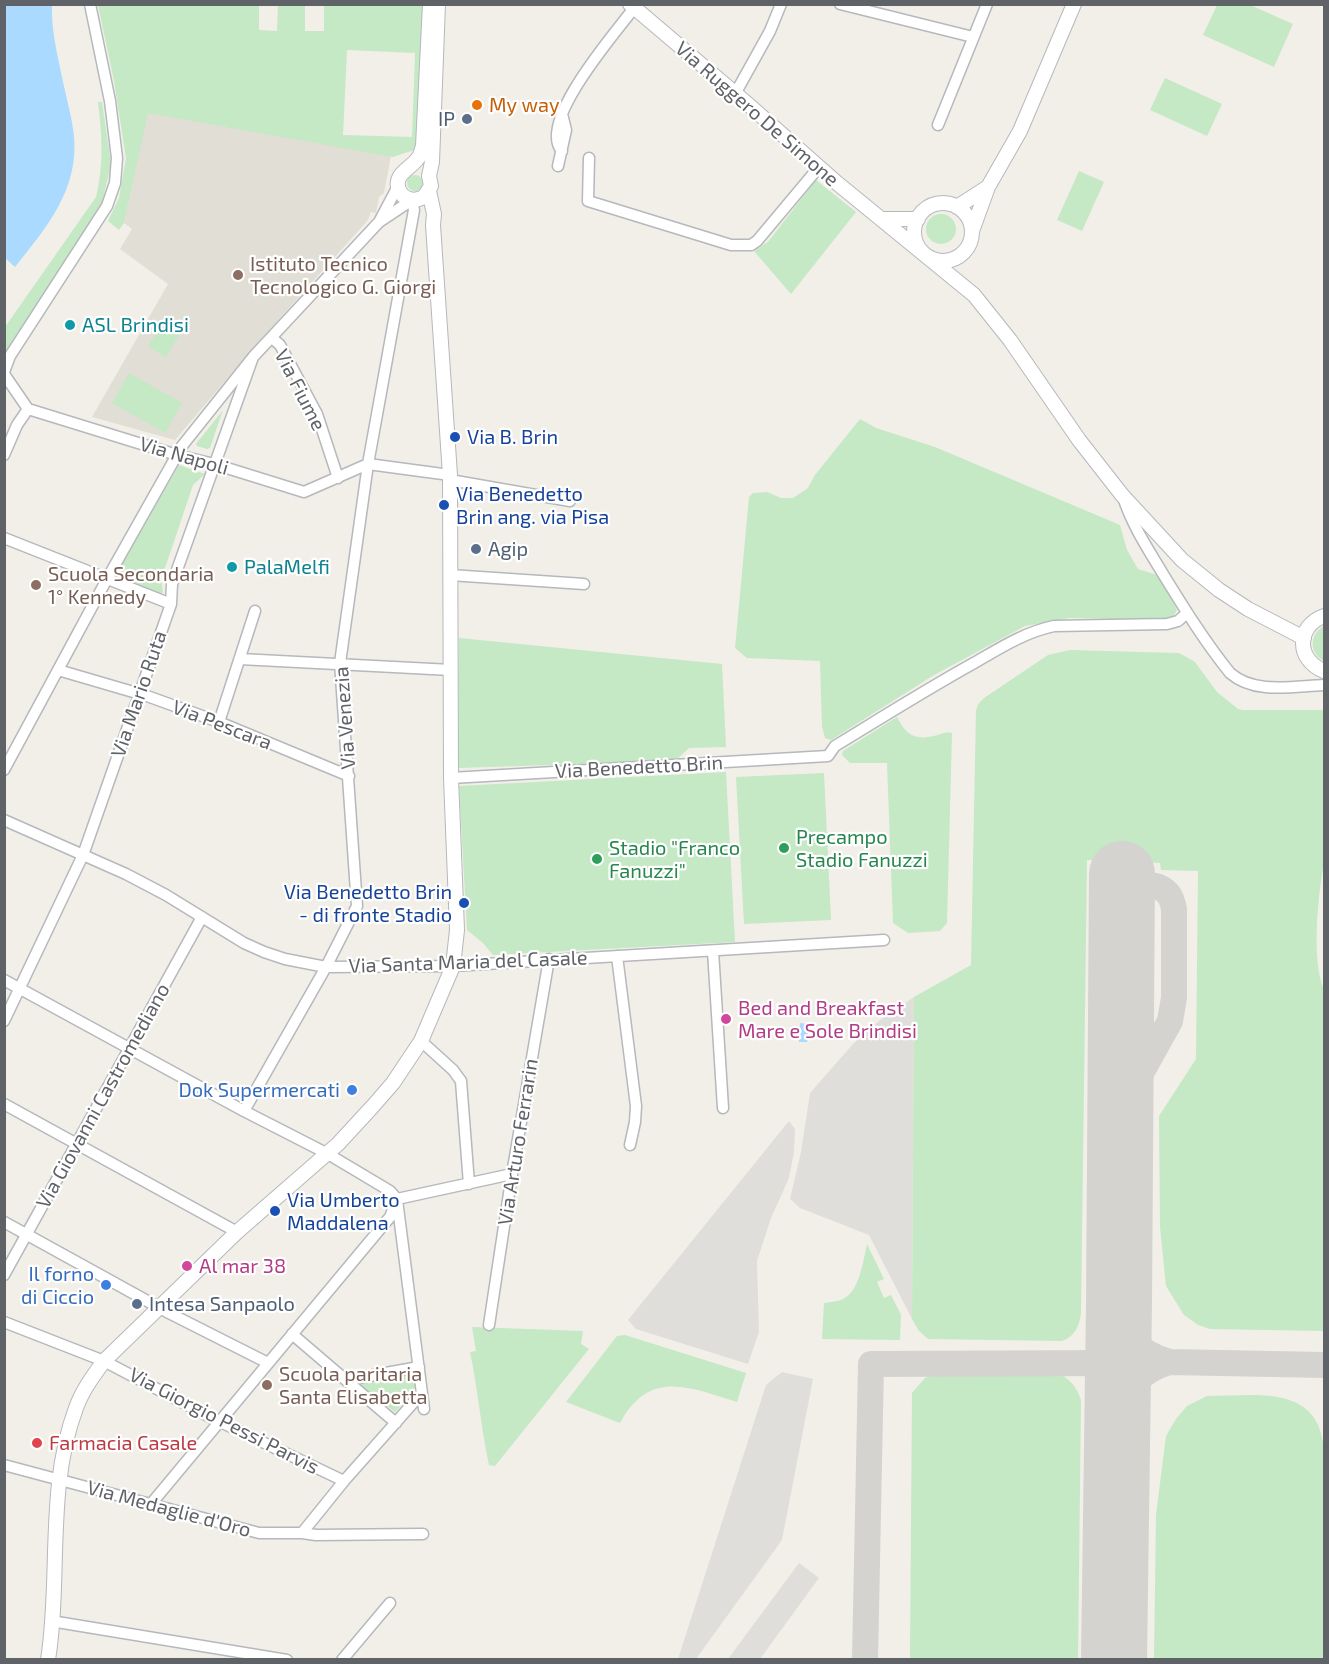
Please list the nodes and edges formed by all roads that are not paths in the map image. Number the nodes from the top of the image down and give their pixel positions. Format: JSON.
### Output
{"nodes":[{"id":1,"x":90,"y":4,"type":"edge"},
{"id":2,"x":429,"y":4,"type":"edge"},
{"id":3,"x":438,"y":4,"type":"edge"},
{"id":4,"x":781,"y":4,"type":"edge"},
{"id":5,"x":840,"y":4,"type":"edge"},
{"id":6,"x":987,"y":4,"type":"edge"},
{"id":7,"x":1074,"y":4,"type":"edge"},
{"id":8,"x":632,"y":6,"type":"edge"},
{"id":9,"x":973,"y":38,"type":"junction"},
{"id":10,"x":735,"y":94,"type":"junction"},
{"id":11,"x":938,"y":125,"type":"dead end"},
{"id":12,"x":590,"y":158,"type":"dead end"},
{"id":13,"x":558,"y":166,"type":"dead end"},
{"id":14,"x":410,"y":167,"type":"junction"},
{"id":15,"x":819,"y":167,"type":"junction"},
{"id":16,"x":429,"y":176,"type":"junction"},
{"id":17,"x":398,"y":186,"type":"junction"},
{"id":18,"x":987,"y":187,"type":"junction"},
{"id":19,"x":429,"y":191,"type":"junction"},
{"id":20,"x":414,"y":200,"type":"junction"},
{"id":21,"x":957,"y":207,"type":"junction"},
{"id":22,"x":396,"y":210,"type":"junction"},
{"id":23,"x":413,"y":218,"type":"junction"},
{"id":24,"x":882,"y":219,"type":"junction"},
{"id":25,"x":918,"y":219,"type":"junction"},
{"id":26,"x":378,"y":222,"type":"junction"},
{"id":27,"x":433,"y":225,"type":"junction"},
{"id":28,"x":972,"y":231,"type":"junction"},
{"id":29,"x":961,"y":255,"type":"junction"},
{"id":30,"x":926,"y":256,"type":"junction"},
{"id":31,"x":963,"y":285,"type":"junction"},
{"id":32,"x":272,"y":338,"type":"junction"},
{"id":33,"x":253,"y":357,"type":"junction"},
{"id":34,"x":6,"y":378,"type":"edge"},
{"id":35,"x":28,"y":409,"type":"junction"},
{"id":36,"x":4,"y":455,"type":"edge"},
{"id":37,"x":177,"y":456,"type":"junction"},
{"id":38,"x":214,"y":464,"type":"junction"},
{"id":39,"x":368,"y":464,"type":"junction"},
{"id":40,"x":338,"y":478,"type":"junction"},
{"id":41,"x":450,"y":478,"type":"junction"},
{"id":42,"x":1122,"y":495,"type":"junction"},
{"id":43,"x":570,"y":501,"type":"dead end"},
{"id":44,"x":4,"y":538,"type":"edge"},
{"id":45,"x":450,"y":575,"type":"junction"},
{"id":46,"x":107,"y":579,"type":"junction"},
{"id":47,"x":584,"y":584,"type":"dead end"},
{"id":48,"x":171,"y":604,"type":"junction"},
{"id":49,"x":255,"y":611,"type":"dead end"},
{"id":50,"x":1187,"y":613,"type":"junction"},
{"id":51,"x":1324,"y":616,"type":"edge"},
{"id":52,"x":1304,"y":638,"type":"junction"},
{"id":53,"x":240,"y":659,"type":"junction"},
{"id":54,"x":340,"y":663,"type":"junction"},
{"id":55,"x":58,"y":670,"type":"junction"},
{"id":56,"x":451,"y":670,"type":"junction"},
{"id":57,"x":1324,"y":671,"type":"edge"},
{"id":58,"x":1324,"y":685,"type":"edge"},
{"id":59,"x":139,"y":695,"type":"junction"},
{"id":60,"x":219,"y":722,"type":"junction"},
{"id":61,"x":4,"y":770,"type":"edge"},
{"id":62,"x":349,"y":776,"type":"junction"},
{"id":63,"x":451,"y":778,"type":"junction"},
{"id":64,"x":4,"y":820,"type":"edge"},
{"id":65,"x":83,"y":855,"type":"junction"},
{"id":66,"x":202,"y":917,"type":"junction"},
{"id":67,"x":884,"y":940,"type":"dead end"},
{"id":68,"x":713,"y":951,"type":"junction"},
{"id":69,"x":617,"y":956,"type":"junction"},
{"id":70,"x":549,"y":959,"type":"junction"},
{"id":71,"x":453,"y":966,"type":"junction"},
{"id":72,"x":326,"y":967,"type":"junction"},
{"id":73,"x":4,"y":980,"type":"edge"},
{"id":74,"x":20,"y":988,"type":"junction"},
{"id":75,"x":4,"y":1021,"type":"edge"},
{"id":76,"x":421,"y":1041,"type":"junction"},
{"id":77,"x":130,"y":1049,"type":"junction"},
{"id":78,"x":4,"y":1104,"type":"edge"},
{"id":79,"x":723,"y":1108,"type":"dead end"},
{"id":80,"x":244,"y":1111,"type":"junction"},
{"id":81,"x":77,"y":1144,"type":"junction"},
{"id":82,"x":630,"y":1145,"type":"dead end"},
{"id":83,"x":328,"y":1154,"type":"junction"},
{"id":84,"x":512,"y":1174,"type":"junction"},
{"id":85,"x":469,"y":1184,"type":"junction"},
{"id":86,"x":397,"y":1199,"type":"junction"},
{"id":87,"x":4,"y":1222,"type":"edge"},
{"id":88,"x":237,"y":1232,"type":"junction"},
{"id":89,"x":27,"y":1234,"type":"junction"},
{"id":90,"x":4,"y":1275,"type":"edge"},
{"id":91,"x":159,"y":1308,"type":"junction"},
{"id":92,"x":4,"y":1322,"type":"edge"},
{"id":93,"x":489,"y":1325,"type":"dead end"},
{"id":94,"x":292,"y":1334,"type":"junction"},
{"id":95,"x":104,"y":1361,"type":"junction"},
{"id":96,"x":268,"y":1363,"type":"junction"},
{"id":97,"x":419,"y":1367,"type":"junction"},
{"id":98,"x":347,"y":1380,"type":"junction"},
{"id":99,"x":421,"y":1394,"type":"junction"},
{"id":100,"x":423,"y":1409,"type":"dead end"},
{"id":101,"x":219,"y":1421,"type":"junction"},
{"id":102,"x":396,"y":1423,"type":"junction"},
{"id":103,"x":4,"y":1465,"type":"edge"},
{"id":104,"x":59,"y":1480,"type":"junction"},
{"id":105,"x":344,"y":1481,"type":"junction"},
{"id":106,"x":151,"y":1504,"type":"junction"},
{"id":107,"x":302,"y":1533,"type":"junction"},
{"id":108,"x":423,"y":1534,"type":"dead end"},
{"id":109,"x":390,"y":1603,"type":"dead end"},
{"id":110,"x":51,"y":1621,"type":"junction"},
{"id":111,"x":48,"y":1659,"type":"edge"},
{"id":112,"x":286,"y":1659,"type":"edge"},
{"id":113,"x":342,"y":1659,"type":"edge"}],
"edges":[{"from":1,"to":34,"type":"street"},
{"from":2,"to":14,"type":"street"},
{"from":3,"to":16,"type":"street"},
{"from":4,"to":10,"type":"street"},
{"from":5,"to":9,"type":"street"},
{"from":6,"to":9,"type":"street"},
{"from":7,"to":18,"type":"street"},
{"from":8,"to":10,"type":"street","name":"Via Ruggero De Simone"},
{"from":8,"to":13,"type":"street","name":"Via Ruggero De Simone"},
{"from":9,"to":11,"type":"street"},
{"from":10,"to":15,"type":"street","name":"Via Ruggero De Simone"},
{"from":12,"to":15,"type":"street"},
{"from":14,"to":16,"type":"street"},
{"from":14,"to":17,"type":"street"},
{"from":15,"to":24,"type":"street","name":"Via Ruggero De Simone"},
{"from":16,"to":19,"type":"street"},
{"from":17,"to":20,"type":"street"},
{"from":17,"to":26,"type":"street"},
{"from":18,"to":21,"type":"street"},
{"from":18,"to":28,"type":"street"},
{"from":19,"to":20,"type":"street"},
{"from":19,"to":27,"type":"street"},
{"from":20,"to":22,"type":"street"},
{"from":20,"to":23,"type":"street","name":"Via Venezia"},
{"from":20,"to":27,"type":"street"},
{"from":21,"to":25,"type":"street"},
{"from":21,"to":28,"type":"street"},
{"from":22,"to":23,"type":"street"},
{"from":22,"to":26,"type":"street"},
{"from":23,"to":39,"type":"street","name":"Via Venezia"},
{"from":24,"to":25,"type":"street"},
{"from":24,"to":30,"type":"street","name":"Via Ruggero De Simone"},
{"from":25,"to":30,"type":"street","name":"Via Ruggero De Simone"},
{"from":26,"to":32,"type":"street"},
{"from":27,"to":41,"type":"street"},
{"from":28,"to":29,"type":"street"},
{"from":29,"to":30,"type":"street"},
{"from":29,"to":31,"type":"street"},
{"from":30,"to":31,"type":"street","name":"Via Ruggero De Simone"},
{"from":31,"to":42,"type":"street","name":"Via Ruggero De Simone"},
{"from":32,"to":33,"type":"street"},
{"from":32,"to":40,"type":"street","name":"Via Fiume"},
{"from":33,"to":37,"type":"street"},
{"from":33,"to":38,"type":"street","name":"Via Mario Ruta"},
{"from":34,"to":35,"type":"street"},
{"from":35,"to":36,"type":"street"},
{"from":35,"to":37,"type":"street","name":"Via Napoli"},
{"from":37,"to":38,"type":"street","name":"Via Napoli"},
{"from":37,"to":46,"type":"street"},
{"from":38,"to":40,"type":"street","name":"Via Napoli"},
{"from":38,"to":48,"type":"street","name":"Via Mario Ruta"},
{"from":39,"to":40,"type":"street","name":"Via Napoli"},
{"from":39,"to":41,"type":"street"},
{"from":39,"to":54,"type":"street","name":"Via Venezia"},
{"from":41,"to":43,"type":"street"},
{"from":41,"to":45,"type":"street"},
{"from":42,"to":50,"type":"street"},
{"from":42,"to":52,"type":"street","name":"Via Ruggero De Simone"},
{"from":44,"to":46,"type":"street"},
{"from":45,"to":47,"type":"street"},
{"from":45,"to":56,"type":"street"},
{"from":46,"to":48,"type":"street"},
{"from":46,"to":55,"type":"street"},
{"from":48,"to":59,"type":"street","name":"Via Mario Ruta"},
{"from":49,"to":53,"type":"street"},
{"from":50,"to":58,"type":"street"},
{"from":50,"to":63,"type":"street","name":"Via Benedetto Brin"},
{"from":51,"to":52,"type":"street"},
{"from":52,"to":57,"type":"street"},
{"from":53,"to":54,"type":"street"},
{"from":53,"to":60,"type":"street"},
{"from":54,"to":56,"type":"street"},
{"from":54,"to":62,"type":"street","name":"Via Venezia"},
{"from":55,"to":59,"type":"street","name":"Via Pescara"},
{"from":55,"to":61,"type":"street"},
{"from":56,"to":63,"type":"street"},
{"from":59,"to":60,"type":"street","name":"Via Pescara"},
{"from":59,"to":65,"type":"street","name":"Via Mario Ruta"},
{"from":60,"to":62,"type":"street","name":"Via Pescara"},
{"from":62,"to":72,"type":"street","name":"Via Venezia"},
{"from":63,"to":71,"type":"street"},
{"from":64,"to":65,"type":"street","name":"Via Santa Maria del Casale"},
{"from":65,"to":66,"type":"street","name":"Via Santa Maria del Casale"},
{"from":65,"to":74,"type":"street","name":"Via Mario Ruta"},
{"from":66,"to":72,"type":"street","name":"Via Santa Maria del Casale"},
{"from":66,"to":77,"type":"street","name":"Via Giovanni Castromediano"},
{"from":67,"to":68,"type":"street","name":"Via Santa Maria del Casale"},
{"from":68,"to":69,"type":"street","name":"Via Santa Maria del Casale"},
{"from":68,"to":79,"type":"street"},
{"from":69,"to":70,"type":"street","name":"Via Santa Maria del Casale"},
{"from":69,"to":82,"type":"street"},
{"from":70,"to":71,"type":"street","name":"Via Santa Maria del Casale"},
{"from":70,"to":84,"type":"street","name":"Via Arturo Ferrarin"},
{"from":71,"to":72,"type":"street","name":"Via Santa Maria del Casale"},
{"from":71,"to":76,"type":"street"},
{"from":72,"to":80,"type":"street","name":"Via Venezia"},
{"from":73,"to":74,"type":"street"},
{"from":74,"to":75,"type":"street","name":"Via Mario Ruta"},
{"from":74,"to":77,"type":"street"},
{"from":76,"to":83,"type":"street"},
{"from":76,"to":85,"type":"street"},
{"from":77,"to":80,"type":"street"},
{"from":77,"to":81,"type":"street","name":"Via Giovanni Castromediano"},
{"from":78,"to":81,"type":"street"},
{"from":80,"to":83,"type":"street"},
{"from":81,"to":88,"type":"street"},
{"from":81,"to":89,"type":"street","name":"Via Giovanni Castromediano"},
{"from":83,"to":86,"type":"street"},
{"from":83,"to":88,"type":"street"},
{"from":84,"to":85,"type":"street"},
{"from":84,"to":93,"type":"street","name":"Via Arturo Ferrarin"},
{"from":85,"to":86,"type":"street"},
{"from":86,"to":94,"type":"street"},
{"from":86,"to":97,"type":"street"},
{"from":87,"to":89,"type":"street"},
{"from":88,"to":91,"type":"street"},
{"from":89,"to":90,"type":"street","name":"Via Giovanni Castromediano"},
{"from":89,"to":91,"type":"street"},
{"from":91,"to":95,"type":"street"},
{"from":91,"to":96,"type":"street"},
{"from":92,"to":95,"type":"street","name":"Via Giorgio Pessi Parvis"},
{"from":94,"to":96,"type":"street"},
{"from":94,"to":98,"type":"street"},
{"from":95,"to":101,"type":"street","name":"Via Giorgio Pessi Parvis"},
{"from":95,"to":104,"type":"street"},
{"from":96,"to":101,"type":"street"},
{"from":97,"to":98,"type":"street"},
{"from":97,"to":99,"type":"street"},
{"from":98,"to":102,"type":"street"},
{"from":99,"to":100,"type":"street"},
{"from":99,"to":102,"type":"street"},
{"from":101,"to":105,"type":"street","name":"Via Giorgio Pessi Parvis"},
{"from":101,"to":106,"type":"street"},
{"from":102,"to":105,"type":"street"},
{"from":103,"to":104,"type":"street","name":"Via Medaglie d'Oro"},
{"from":104,"to":106,"type":"street","name":"Via Medaglie d'Oro"},
{"from":104,"to":110,"type":"street"},
{"from":105,"to":107,"type":"street"},
{"from":106,"to":107,"type":"street","name":"Via Medaglie d'Oro"},
{"from":107,"to":108,"type":"street","name":"Via Medaglie d'Oro"},
{"from":109,"to":113,"type":"street"},
{"from":110,"to":111,"type":"street"},
{"from":110,"to":112,"type":"street"}]}
